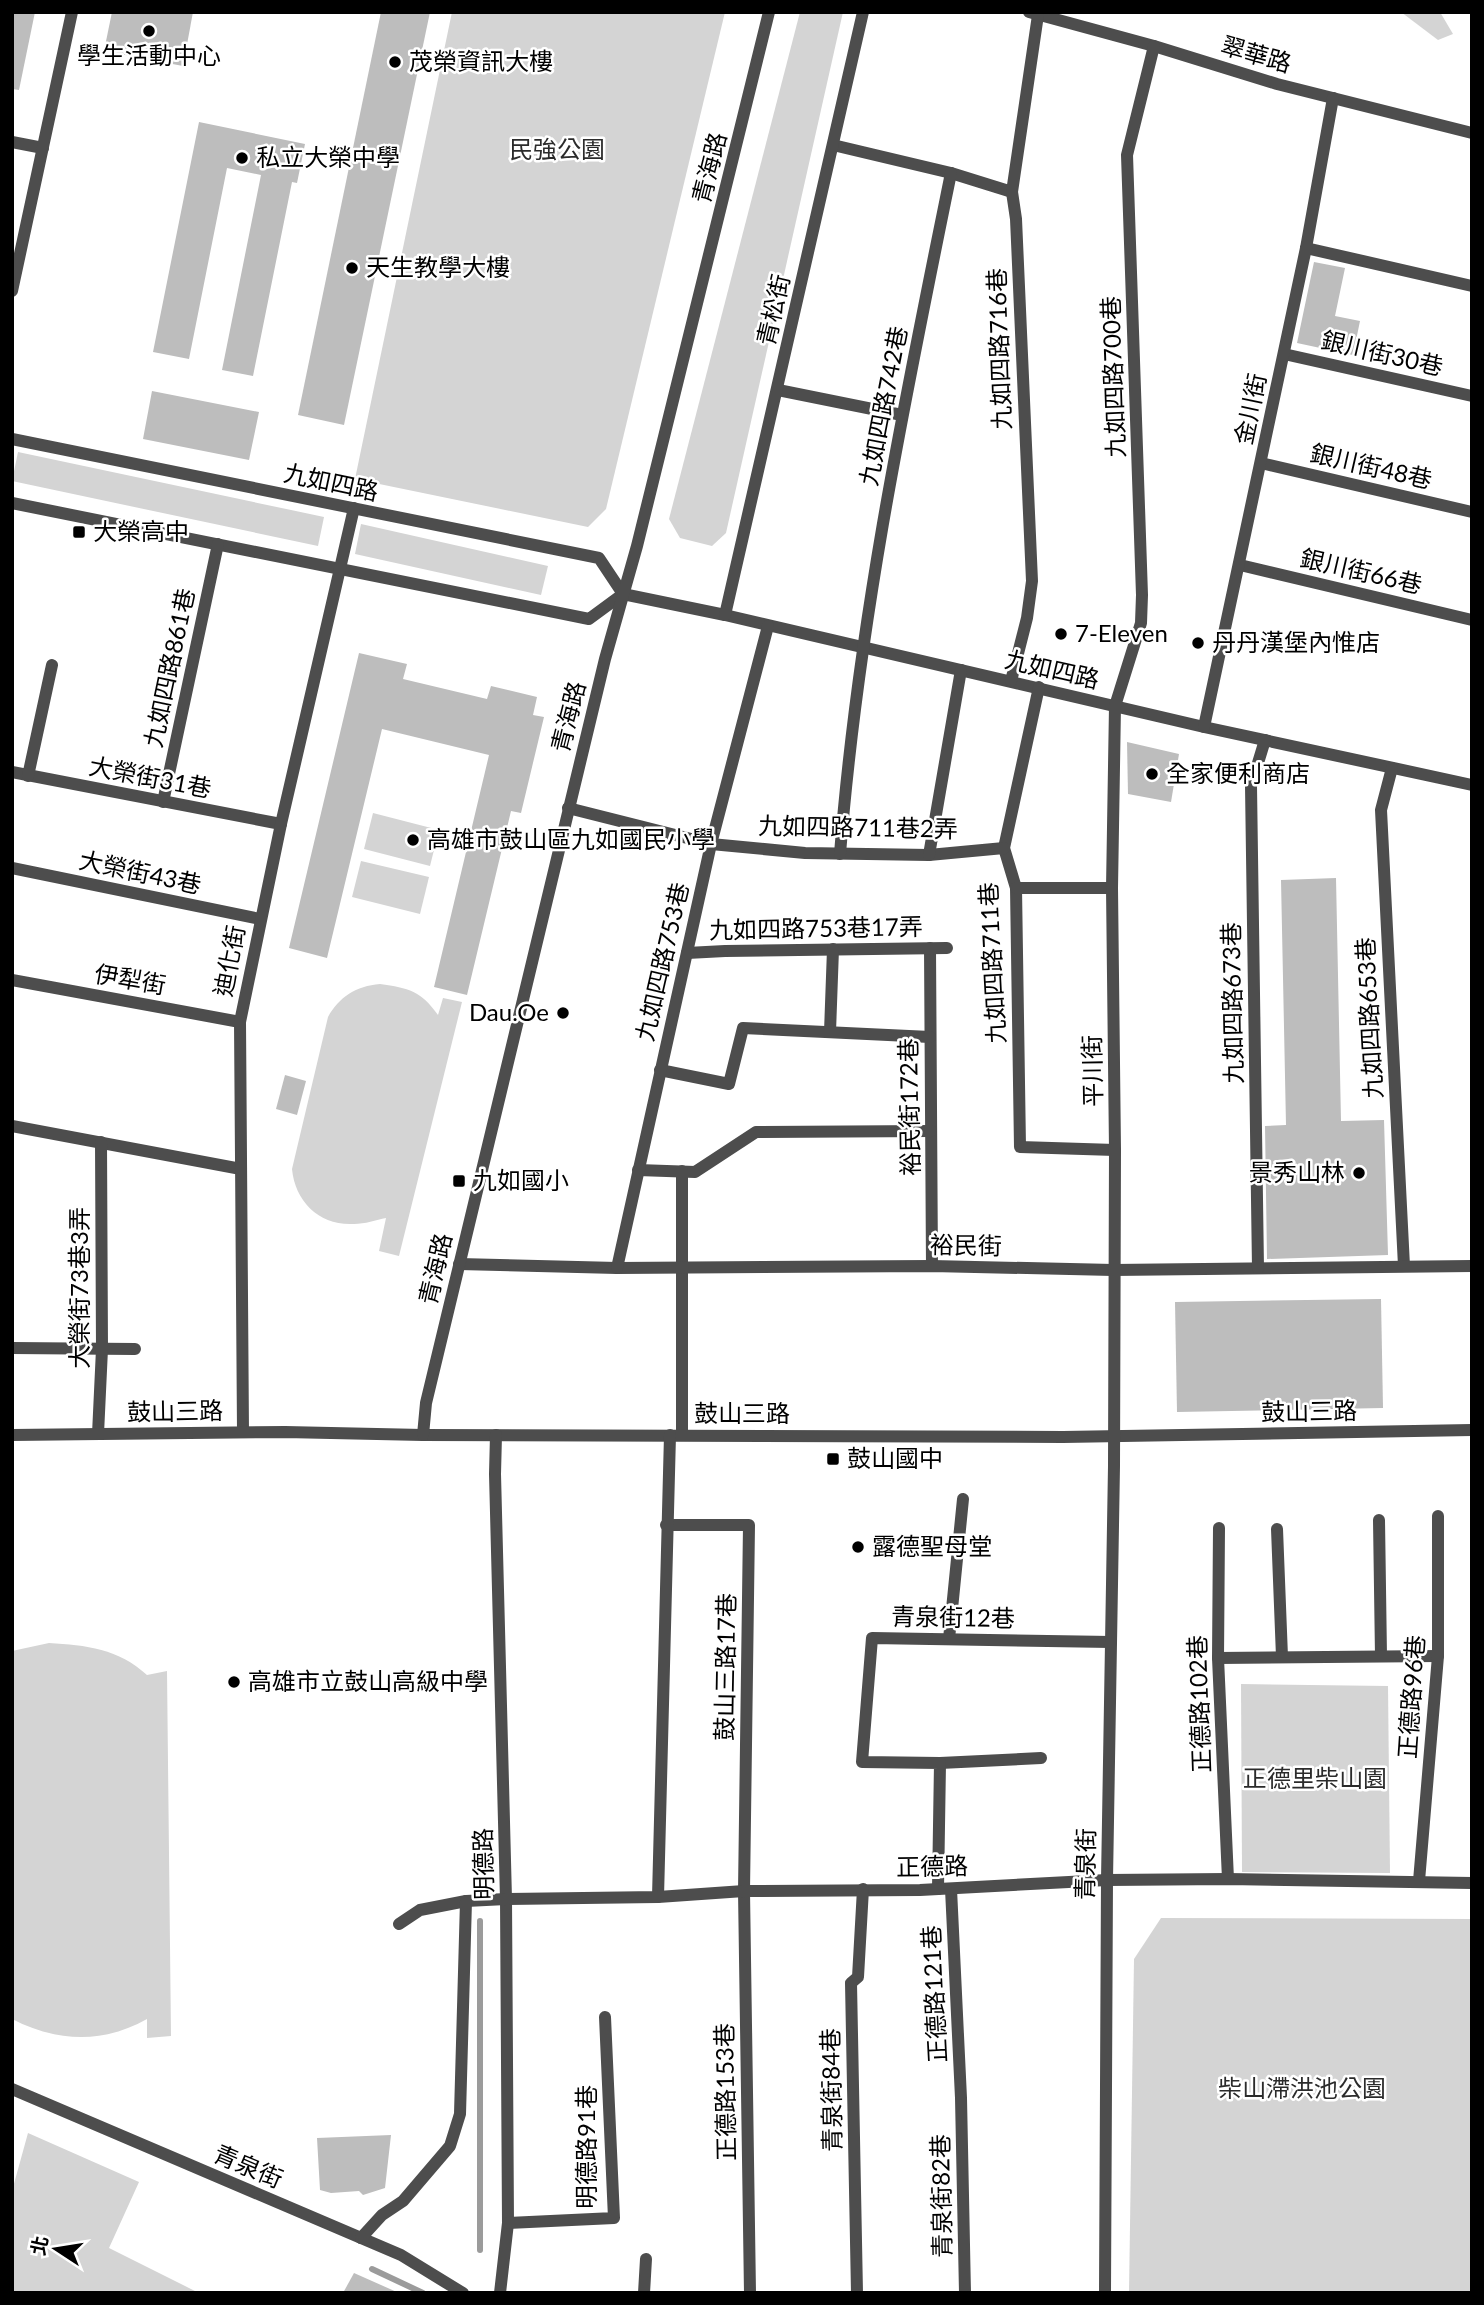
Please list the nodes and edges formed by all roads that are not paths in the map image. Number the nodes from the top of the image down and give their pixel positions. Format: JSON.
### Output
{"nodes":[{"id":1,"x":72,"y":12,"type":"edge"},
{"id":2,"x":769,"y":12,"type":"edge"},
{"id":3,"x":863,"y":12,"type":"edge"},
{"id":4,"x":1034,"y":13,"type":"edge"},
{"id":5,"x":1154,"y":46,"type":"junction"},
{"id":6,"x":1333,"y":98,"type":"junction"},
{"id":7,"x":1472,"y":133,"type":"edge"},
{"id":8,"x":12,"y":142,"type":"edge"},
{"id":9,"x":832,"y":145,"type":"junction"},
{"id":10,"x":43,"y":148,"type":"junction"},
{"id":11,"x":951,"y":173,"type":"junction"},
{"id":12,"x":1012,"y":192,"type":"junction"},
{"id":13,"x":1306,"y":248,"type":"junction"},
{"id":14,"x":1472,"y":286,"type":"edge"},
{"id":15,"x":12,"y":291,"type":"edge"},
{"id":16,"x":1284,"y":354,"type":"junction"},
{"id":17,"x":778,"y":390,"type":"junction"},
{"id":18,"x":1472,"y":396,"type":"edge"},
{"id":19,"x":902,"y":415,"type":"junction"},
{"id":20,"x":12,"y":439,"type":"edge"},
{"id":21,"x":1261,"y":463,"type":"junction"},
{"id":22,"x":12,"y":503,"type":"edge"},
{"id":23,"x":354,"y":508,"type":"junction"},
{"id":24,"x":1472,"y":512,"type":"edge"},
{"id":25,"x":218,"y":544,"type":"junction"},
{"id":26,"x":1240,"y":565,"type":"junction"},
{"id":27,"x":341,"y":569,"type":"junction"},
{"id":28,"x":623,"y":594,"type":"junction"},
{"id":29,"x":725,"y":615,"type":"junction"},
{"id":30,"x":1472,"y":620,"type":"edge"},
{"id":31,"x":768,"y":626,"type":"junction"},
{"id":32,"x":862,"y":647,"type":"junction"},
{"id":33,"x":52,"y":665,"type":"dead end"},
{"id":34,"x":961,"y":670,"type":"junction"},
{"id":35,"x":1012,"y":681,"type":"junction"},
{"id":36,"x":1039,"y":687,"type":"junction"},
{"id":37,"x":1115,"y":706,"type":"junction"},
{"id":38,"x":1204,"y":727,"type":"junction"},
{"id":39,"x":1265,"y":740,"type":"junction"},
{"id":40,"x":1392,"y":768,"type":"junction"},
{"id":41,"x":12,"y":772,"type":"edge"},
{"id":42,"x":29,"y":776,"type":"junction"},
{"id":43,"x":1472,"y":785,"type":"edge"},
{"id":44,"x":163,"y":802,"type":"junction"},
{"id":45,"x":568,"y":808,"type":"junction"},
{"id":46,"x":281,"y":824,"type":"junction"},
{"id":47,"x":711,"y":844,"type":"junction"},
{"id":48,"x":1004,"y":848,"type":"junction"},
{"id":49,"x":839,"y":854,"type":"junction"},
{"id":50,"x":929,"y":855,"type":"junction"},
{"id":51,"x":12,"y":868,"type":"edge"},
{"id":52,"x":1016,"y":888,"type":"junction"},
{"id":53,"x":1112,"y":888,"type":"junction"},
{"id":54,"x":260,"y":919,"type":"junction"},
{"id":55,"x":930,"y":948,"type":"junction"},
{"id":56,"x":947,"y":948,"type":"dead end"},
{"id":57,"x":833,"y":949,"type":"junction"},
{"id":58,"x":687,"y":953,"type":"junction"},
{"id":59,"x":12,"y":980,"type":"edge"},
{"id":60,"x":240,"y":1022,"type":"junction"},
{"id":61,"x":830,"y":1032,"type":"junction"},
{"id":62,"x":930,"y":1037,"type":"junction"},
{"id":63,"x":660,"y":1070,"type":"junction"},
{"id":64,"x":12,"y":1126,"type":"edge"},
{"id":65,"x":931,"y":1131,"type":"junction"},
{"id":66,"x":101,"y":1142,"type":"junction"},
{"id":67,"x":1115,"y":1150,"type":"junction"},
{"id":68,"x":241,"y":1169,"type":"junction"},
{"id":69,"x":638,"y":1170,"type":"junction"},
{"id":70,"x":682,"y":1171,"type":"junction"},
{"id":71,"x":459,"y":1264,"type":"junction"},
{"id":72,"x":932,"y":1266,"type":"junction"},
{"id":73,"x":1404,"y":1266,"type":"junction"},
{"id":74,"x":1472,"y":1266,"type":"edge"},
{"id":75,"x":618,"y":1268,"type":"junction"},
{"id":76,"x":681,"y":1268,"type":"junction"},
{"id":77,"x":1258,"y":1268,"type":"junction"},
{"id":78,"x":1114,"y":1270,"type":"junction"},
{"id":79,"x":12,"y":1348,"type":"edge"},
{"id":80,"x":102,"y":1349,"type":"junction"},
{"id":81,"x":135,"y":1349,"type":"dead end"},
{"id":82,"x":1472,"y":1430,"type":"edge"},
{"id":83,"x":243,"y":1432,"type":"junction"},
{"id":84,"x":98,"y":1434,"type":"junction"},
{"id":85,"x":423,"y":1435,"type":"junction"},
{"id":86,"x":496,"y":1435,"type":"junction"},
{"id":87,"x":676,"y":1435,"type":"junction"},
{"id":88,"x":12,"y":1436,"type":"edge"},
{"id":89,"x":1114,"y":1436,"type":"junction"},
{"id":90,"x":963,"y":1499,"type":"dead end"},
{"id":91,"x":1438,"y":1516,"type":"dead end"},
{"id":92,"x":1378,"y":1520,"type":"dead end"},
{"id":93,"x":666,"y":1525,"type":"junction"},
{"id":94,"x":1219,"y":1528,"type":"dead end"},
{"id":95,"x":1277,"y":1529,"type":"dead end"},
{"id":96,"x":949,"y":1639,"type":"junction"},
{"id":97,"x":1111,"y":1642,"type":"junction"},
{"id":98,"x":1381,"y":1656,"type":"junction"},
{"id":99,"x":1438,"y":1656,"type":"junction"},
{"id":100,"x":1282,"y":1657,"type":"junction"},
{"id":101,"x":1218,"y":1658,"type":"junction"},
{"id":102,"x":1041,"y":1758,"type":"dead end"},
{"id":103,"x":940,"y":1762,"type":"junction"},
{"id":104,"x":1228,"y":1879,"type":"junction"},
{"id":105,"x":1107,"y":1881,"type":"junction"},
{"id":106,"x":1419,"y":1881,"type":"junction"},
{"id":107,"x":1472,"y":1883,"type":"edge"},
{"id":108,"x":863,"y":1889,"type":"junction"},
{"id":109,"x":944,"y":1889,"type":"junction"},
{"id":110,"x":744,"y":1891,"type":"junction"},
{"id":111,"x":658,"y":1896,"type":"junction"},
{"id":112,"x":506,"y":1899,"type":"junction"},
{"id":113,"x":466,"y":1901,"type":"junction"},
{"id":114,"x":399,"y":1924,"type":"dead end"},
{"id":115,"x":605,"y":2017,"type":"dead end"},
{"id":116,"x":12,"y":2089,"type":"edge"},
{"id":117,"x":961,"y":2098,"type":"joint"},
{"id":118,"x":508,"y":2223,"type":"junction"},
{"id":119,"x":361,"y":2238,"type":"junction"},
{"id":120,"x":646,"y":2259,"type":"dead end"},
{"id":121,"x":463,"y":2293,"type":"edge"},
{"id":122,"x":500,"y":2293,"type":"edge"},
{"id":123,"x":644,"y":2293,"type":"edge"},
{"id":124,"x":750,"y":2293,"type":"edge"},
{"id":125,"x":857,"y":2293,"type":"edge"},
{"id":126,"x":965,"y":2293,"type":"edge"},
{"id":127,"x":1105,"y":2293,"type":"edge"}],
"edges":[{"from":1,"to":10,"type":"street"},
{"from":2,"to":28,"type":"street","name":"青海路"},
{"from":3,"to":9,"type":"street","name":"青松街"},
{"from":4,"to":5,"type":"street","name":"翠華路"},
{"from":4,"to":12,"type":"street","name":"九如四路716巷"},
{"from":5,"to":6,"type":"street","name":"翠華路"},
{"from":5,"to":37,"type":"street","name":"九如四路700巷"},
{"from":6,"to":7,"type":"street","name":"翠華路"},
{"from":6,"to":13,"type":"street","name":"金川街"},
{"from":8,"to":10,"type":"street"},
{"from":9,"to":11,"type":"street"},
{"from":9,"to":17,"type":"street","name":"青松街"},
{"from":10,"to":15,"type":"street"},
{"from":11,"to":12,"type":"street"},
{"from":11,"to":19,"type":"street","name":"九如四路742巷"},
{"from":12,"to":35,"type":"street","name":"九如四路716巷"},
{"from":13,"to":14,"type":"street"},
{"from":13,"to":16,"type":"street","name":"金川街"},
{"from":16,"to":18,"type":"street","name":"銀川街30巷"},
{"from":16,"to":21,"type":"street","name":"金川街"},
{"from":17,"to":19,"type":"street"},
{"from":17,"to":29,"type":"street","name":"青松街"},
{"from":19,"to":32,"type":"street","name":"九如四路742巷"},
{"from":20,"to":23,"type":"street","name":"九如四路"},
{"from":21,"to":24,"type":"street","name":"銀川街48巷"},
{"from":21,"to":26,"type":"street","name":"金川街"},
{"from":22,"to":25,"type":"street"},
{"from":23,"to":27,"type":"street","name":"迪化街"},
{"from":23,"to":28,"type":"street","name":"九如四路"},
{"from":25,"to":27,"type":"street"},
{"from":25,"to":44,"type":"street","name":"九如四路861巷"},
{"from":26,"to":30,"type":"street","name":"銀川街66巷"},
{"from":26,"to":38,"type":"street","name":"金川街"},
{"from":27,"to":28,"type":"street"},
{"from":27,"to":46,"type":"street","name":"迪化街"},
{"from":28,"to":29,"type":"street","name":"九如四路"},
{"from":28,"to":45,"type":"street","name":"青海路"},
{"from":29,"to":31,"type":"street","name":"九如四路"},
{"from":31,"to":32,"type":"street","name":"九如四路"},
{"from":31,"to":47,"type":"street","name":"九如四路753巷"},
{"from":32,"to":34,"type":"street","name":"九如四路"},
{"from":32,"to":49,"type":"street","name":"九如四路742巷"},
{"from":33,"to":42,"type":"street"},
{"from":34,"to":35,"type":"street","name":"九如四路"},
{"from":34,"to":50,"type":"street"},
{"from":35,"to":36,"type":"street","name":"九如四路"},
{"from":36,"to":37,"type":"street","name":"九如四路"},
{"from":36,"to":48,"type":"street","name":"九如四路711巷"},
{"from":37,"to":38,"type":"street","name":"九如四路"},
{"from":37,"to":53,"type":"street","name":"平川街"},
{"from":38,"to":39,"type":"street","name":"九如四路"},
{"from":39,"to":40,"type":"street","name":"九如四路"},
{"from":39,"to":77,"type":"street","name":"九如四路673巷"},
{"from":40,"to":43,"type":"street","name":"九如四路"},
{"from":40,"to":73,"type":"street","name":"九如四路653巷"},
{"from":41,"to":42,"type":"street","name":"大榮街31巷"},
{"from":42,"to":44,"type":"street","name":"大榮街31巷"},
{"from":44,"to":46,"type":"street","name":"大榮街31巷"},
{"from":45,"to":47,"type":"street","name":"九如四路711巷2弄"},
{"from":45,"to":71,"type":"street","name":"青海路"},
{"from":46,"to":54,"type":"street","name":"迪化街"},
{"from":47,"to":49,"type":"street","name":"九如四路711巷2弄"},
{"from":47,"to":58,"type":"street","name":"九如四路753巷"},
{"from":48,"to":50,"type":"street","name":"九如四路711巷2弄"},
{"from":48,"to":52,"type":"street","name":"九如四路711巷"},
{"from":49,"to":50,"type":"street","name":"九如四路711巷2弄"},
{"from":51,"to":54,"type":"street","name":"大榮街43巷"},
{"from":52,"to":53,"type":"street"},
{"from":52,"to":67,"type":"street","name":"九如四路711巷"},
{"from":53,"to":67,"type":"street","name":"平川街"},
{"from":54,"to":60,"type":"street","name":"迪化街"},
{"from":55,"to":56,"type":"street","name":"九如四路753巷17弄"},
{"from":55,"to":57,"type":"street","name":"九如四路753巷17弄"},
{"from":55,"to":62,"type":"street","name":"裕民街172巷"},
{"from":57,"to":58,"type":"street","name":"九如四路753巷17弄"},
{"from":57,"to":61,"type":"street"},
{"from":58,"to":63,"type":"street","name":"九如四路753巷"},
{"from":59,"to":60,"type":"street","name":"伊犁街"},
{"from":60,"to":68,"type":"street","name":"迪化街"},
{"from":61,"to":62,"type":"street"},
{"from":61,"to":63,"type":"street"},
{"from":62,"to":65,"type":"street","name":"裕民街172巷"},
{"from":63,"to":69,"type":"street","name":"九如四路753巷"},
{"from":64,"to":66,"type":"street"},
{"from":65,"to":70,"type":"street"},
{"from":65,"to":72,"type":"street","name":"裕民街172巷"},
{"from":66,"to":68,"type":"street"},
{"from":66,"to":80,"type":"street","name":"大榮街73巷3弄"},
{"from":67,"to":78,"type":"street","name":"平川街"},
{"from":68,"to":83,"type":"street","name":"迪化街"},
{"from":69,"to":70,"type":"street"},
{"from":69,"to":75,"type":"street","name":"九如四路753巷"},
{"from":70,"to":76,"type":"street"},
{"from":71,"to":75,"type":"street","name":"裕民街"},
{"from":71,"to":85,"type":"street","name":"青海路"},
{"from":72,"to":76,"type":"street","name":"裕民街"},
{"from":72,"to":78,"type":"street","name":"裕民街"},
{"from":73,"to":74,"type":"street","name":"裕民街"},
{"from":73,"to":77,"type":"street","name":"裕民街"},
{"from":75,"to":76,"type":"street","name":"裕民街"},
{"from":76,"to":87,"type":"street"},
{"from":77,"to":78,"type":"street","name":"裕民街"},
{"from":78,"to":89,"type":"street","name":"平川街"},
{"from":79,"to":80,"type":"street"},
{"from":80,"to":81,"type":"street"},
{"from":80,"to":84,"type":"street","name":"大榮街73巷3弄"},
{"from":82,"to":89,"type":"street","name":"鼓山三路"},
{"from":83,"to":84,"type":"street","name":"鼓山三路"},
{"from":83,"to":85,"type":"street","name":"鼓山三路"},
{"from":84,"to":88,"type":"street","name":"鼓山三路"},
{"from":85,"to":86,"type":"street","name":"鼓山三路"},
{"from":86,"to":87,"type":"street","name":"鼓山三路"},
{"from":86,"to":112,"type":"street","name":"明德路"},
{"from":87,"to":89,"type":"street","name":"鼓山三路"},
{"from":87,"to":93,"type":"street"},
{"from":89,"to":97,"type":"street","name":"青泉街"},
{"from":90,"to":96,"type":"street"},
{"from":91,"to":99,"type":"street","name":"正德路96巷"},
{"from":92,"to":98,"type":"street"},
{"from":93,"to":110,"type":"street","name":"鼓山三路17巷"},
{"from":93,"to":111,"type":"street"},
{"from":94,"to":101,"type":"street","name":"正德路102巷"},
{"from":95,"to":100,"type":"street"},
{"from":96,"to":97,"type":"street","name":"青泉街12巷"},
{"from":96,"to":103,"type":"street","name":"青泉街12巷"},
{"from":97,"to":105,"type":"street","name":"青泉街"},
{"from":98,"to":99,"type":"street"},
{"from":98,"to":100,"type":"street"},
{"from":99,"to":106,"type":"street","name":"正德路96巷"},
{"from":100,"to":101,"type":"street"},
{"from":101,"to":104,"type":"street","name":"正德路102巷"},
{"from":102,"to":103,"type":"street"},
{"from":103,"to":109,"type":"street"},
{"from":104,"to":105,"type":"street","name":"正德路"},
{"from":104,"to":106,"type":"street","name":"正德路"},
{"from":105,"to":109,"type":"street","name":"正德路"},
{"from":105,"to":127,"type":"street","name":"青泉街"},
{"from":106,"to":107,"type":"street","name":"正德路"},
{"from":108,"to":109,"type":"street","name":"正德路"},
{"from":108,"to":110,"type":"street","name":"正德路"},
{"from":108,"to":125,"type":"street","name":"青泉街84巷"},
{"from":109,"to":117,"type":"street","name":"正德路121巷"},
{"from":110,"to":111,"type":"street","name":"正德路"},
{"from":110,"to":124,"type":"street","name":"正德路153巷"},
{"from":111,"to":112,"type":"street","name":"正德路"},
{"from":112,"to":113,"type":"street","name":"正德路"},
{"from":112,"to":118,"type":"street","name":"明德路"},
{"from":113,"to":114,"type":"street","name":"正德路"},
{"from":113,"to":119,"type":"street"},
{"from":115,"to":118,"type":"street","name":"明德路91巷"},
{"from":116,"to":119,"type":"street","name":"青泉街"},
{"from":117,"to":126,"type":"street","name":"青泉街82巷"},
{"from":118,"to":122,"type":"street","name":"明德路"},
{"from":119,"to":121,"type":"street","name":"青泉街"},
{"from":120,"to":123,"type":"street"}]}
